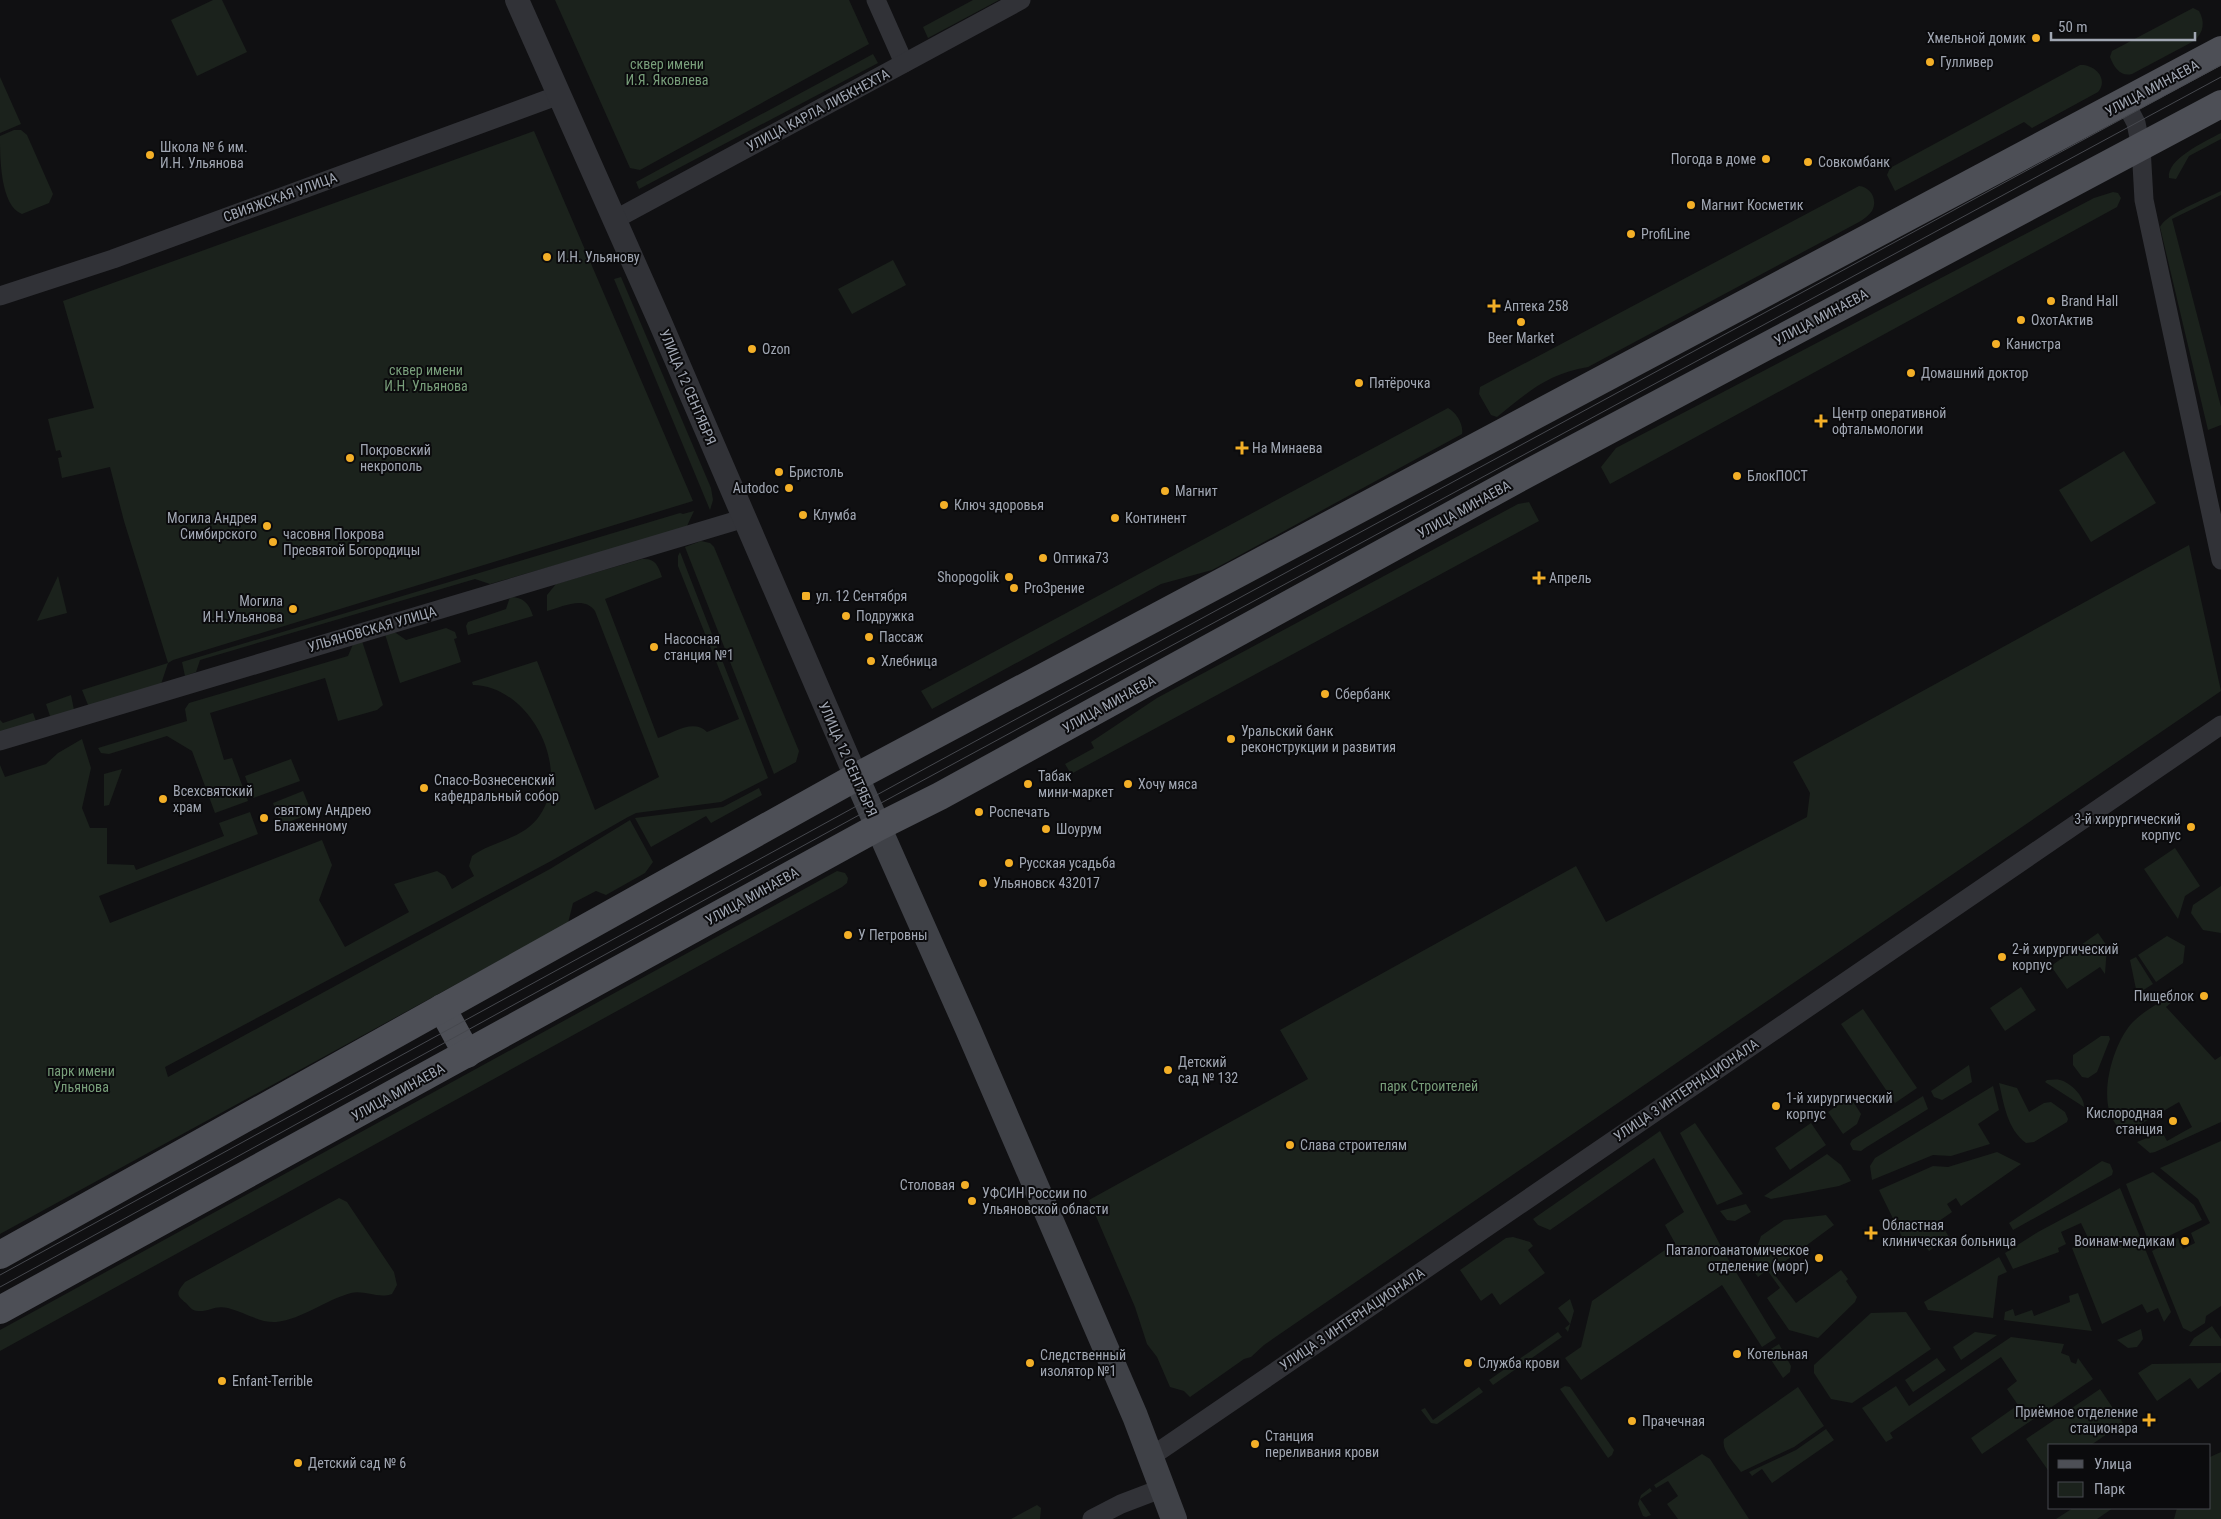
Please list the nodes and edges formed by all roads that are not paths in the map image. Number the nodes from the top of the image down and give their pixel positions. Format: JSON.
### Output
{"nodes":[{"id":1,"x":517,"y":0,"type":"edge"},
{"id":2,"x":876,"y":0,"type":"edge"},
{"id":3,"x":1021,"y":0,"type":"edge"},
{"id":4,"x":2221,"y":50,"type":"edge"},
{"id":5,"x":904,"y":63,"type":"junction"},
{"id":6,"x":559,"y":95,"type":"junction"},
{"id":7,"x":2125,"y":102,"type":"junction"},
{"id":8,"x":2221,"y":104,"type":"edge"},
{"id":9,"x":2141,"y":147,"type":"junction"},
{"id":10,"x":614,"y":220,"type":"junction"},
{"id":11,"x":0,"y":296,"type":"edge"},
{"id":12,"x":745,"y":518,"type":"junction"},
{"id":13,"x":2221,"y":560,"type":"edge"},
{"id":14,"x":2221,"y":725,"type":"edge"},
{"id":15,"x":0,"y":741,"type":"edge"},
{"id":16,"x":856,"y":777,"type":"junction"},
{"id":17,"x":878,"y":827,"type":"junction"},
{"id":18,"x":442,"y":1008,"type":"junction"},
{"id":19,"x":466,"y":1054,"type":"junction"},
{"id":20,"x":0,"y":1255,"type":"edge"},
{"id":21,"x":0,"y":1310,"type":"edge"},
{"id":22,"x":1152,"y":1456,"type":"junction"},
{"id":23,"x":1163,"y":1488,"type":"junction"},
{"id":24,"x":1092,"y":1519,"type":"edge"},
{"id":25,"x":1174,"y":1519,"type":"edge"}],
"edges":[{"from":1,"to":6,"type":"street","name":"УЛИЦА 12 СЕНТЯБРЯ"},
{"from":2,"to":5,"type":"street"},
{"from":3,"to":5,"type":"street","name":"УЛИЦА КАРЛА ЛИБКНЕХТА"},
{"from":4,"to":7,"type":"main road","name":"УЛИЦА МИНАЕВА"},
{"from":5,"to":10,"type":"street","name":"УЛИЦА КАРЛА ЛИБКНЕХТА"},
{"from":6,"to":10,"type":"street","name":"УЛИЦА 12 СЕНТЯБРЯ"},
{"from":6,"to":11,"type":"street","name":"СВИЯЖСКАЯ УЛИЦА"},
{"from":7,"to":9,"type":"street"},
{"from":7,"to":16,"type":"main road","name":"УЛИЦА МИНАЕВА"},
{"from":8,"to":9,"type":"main road","name":"УЛИЦА МИНАЕВА"},
{"from":9,"to":13,"type":"street"},
{"from":9,"to":17,"type":"main road","name":"УЛИЦА МИНАЕВА"},
{"from":10,"to":12,"type":"street","name":"УЛИЦА 12 СЕНТЯБРЯ"},
{"from":12,"to":15,"type":"street","name":"УЛЬЯНОВСКАЯ УЛИЦА"},
{"from":12,"to":16,"type":"street","name":"УЛИЦА 12 СЕНТЯБРЯ"},
{"from":14,"to":22,"type":"street","name":"УЛИЦА 3 ИНТЕРНАЦИОНАЛА"},
{"from":16,"to":17,"type":"main road","name":"УЛИЦА 12 СЕНТЯБРЯ"},
{"from":16,"to":18,"type":"main road","name":"УЛИЦА МИНАЕВА"},
{"from":17,"to":19,"type":"main road","name":"УЛИЦА МИНАЕВА"},
{"from":17,"to":22,"type":"main road","name":"УЛИЦА 12 СЕНТЯБРЯ"},
{"from":18,"to":19,"type":"main road"},
{"from":18,"to":20,"type":"main road","name":"УЛИЦА МИНАЕВА"},
{"from":19,"to":21,"type":"main road","name":"УЛИЦА МИНАЕВА"},
{"from":22,"to":23,"type":"main road","name":"УЛИЦА 12 СЕНТЯБРЯ"},
{"from":23,"to":24,"type":"street"},
{"from":23,"to":25,"type":"main road","name":"УЛИЦА 12 СЕНТЯБРЯ"}]}
